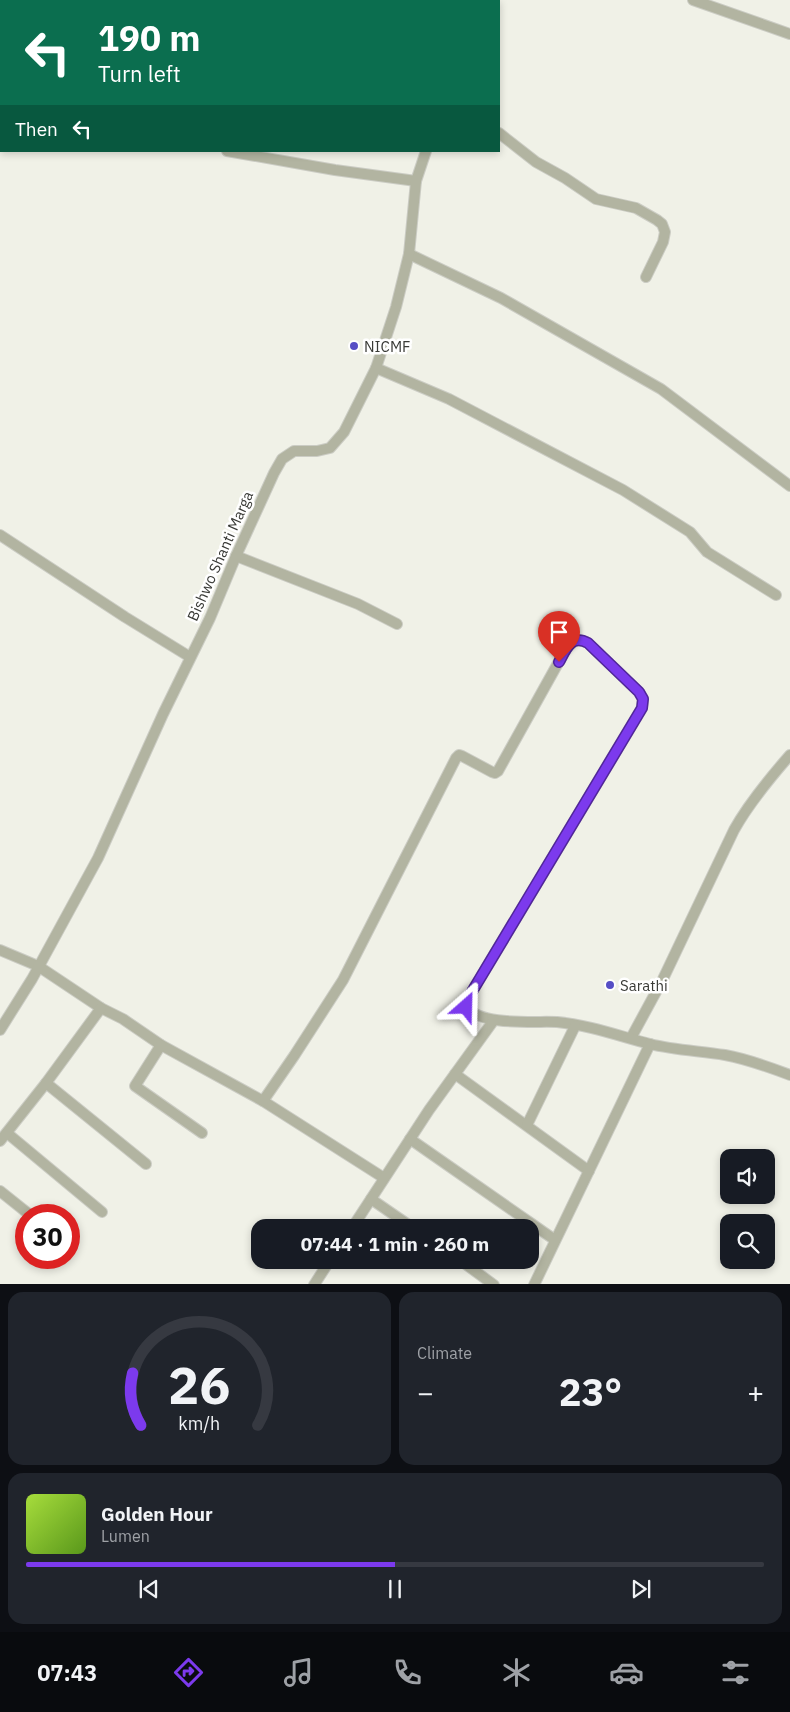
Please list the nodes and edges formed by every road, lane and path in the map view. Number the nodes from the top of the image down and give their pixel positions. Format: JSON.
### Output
{"nodes":[{"id":1,"x":692,"y":0,"type":"edge"},
{"id":2,"x":790,"y":34,"type":"edge"},
{"id":3,"x":500,"y":134,"type":"edge"},
{"id":4,"x":233,"y":152,"type":"edge"},
{"id":5,"x":426,"y":152,"type":"edge"},
{"id":6,"x":416,"y":181,"type":"junction"},
{"id":7,"x":409,"y":254,"type":"junction"},
{"id":8,"x":646,"y":277,"type":"dead end"},
{"id":9,"x":376,"y":368,"type":"junction"},
{"id":10,"x":790,"y":486,"type":"edge"},
{"id":11,"x":0,"y":535,"type":"edge"},
{"id":12,"x":236,"y":556,"type":"junction"},
{"id":13,"x":776,"y":595,"type":"dead end"},
{"id":14,"x":397,"y":624,"type":"dead end"},
{"id":15,"x":190,"y":657,"type":"junction"},
{"id":16,"x":790,"y":755,"type":"edge"},
{"id":17,"x":0,"y":950,"type":"edge"},
{"id":18,"x":38,"y":966,"type":"junction"},
{"id":19,"x":101,"y":1008,"type":"junction"},
{"id":20,"x":494,"y":1020,"type":"junction"},
{"id":21,"x":575,"y":1026,"type":"junction"},
{"id":22,"x":0,"y":1030,"type":"edge"},
{"id":23,"x":631,"y":1038,"type":"junction"},
{"id":24,"x":650,"y":1044,"type":"junction"},
{"id":25,"x":161,"y":1045,"type":"junction"},
{"id":26,"x":456,"y":1074,"type":"junction"},
{"id":27,"x":790,"y":1075,"type":"edge"},
{"id":28,"x":46,"y":1083,"type":"junction"},
{"id":29,"x":263,"y":1101,"type":"junction"},
{"id":30,"x":527,"y":1125,"type":"junction"},
{"id":31,"x":202,"y":1133,"type":"dead end"},
{"id":32,"x":4,"y":1137,"type":"edge"},
{"id":33,"x":410,"y":1139,"type":"junction"},
{"id":34,"x":146,"y":1164,"type":"dead end"},
{"id":35,"x":589,"y":1171,"type":"junction"},
{"id":36,"x":384,"y":1178,"type":"junction"},
{"id":37,"x":0,"y":1191,"type":"edge"},
{"id":38,"x":371,"y":1199,"type":"junction"},
{"id":39,"x":16,"y":1204,"type":"edge"},
{"id":40,"x":102,"y":1212,"type":"dead end"},
{"id":41,"x":358,"y":1219,"type":"edge"},
{"id":42,"x":400,"y":1219,"type":"edge"},
{"id":43,"x":556,"y":1240,"type":"junction"},
{"id":44,"x":324,"y":1269,"type":"edge"},
{"id":45,"x":473,"y":1269,"type":"edge"},
{"id":46,"x":314,"y":1284,"type":"edge"},
{"id":47,"x":494,"y":1284,"type":"edge"},
{"id":48,"x":534,"y":1284,"type":"edge"}],
"edges":[{"from":1,"to":2,"type":"street"},
{"from":3,"to":8,"type":"street"},
{"from":4,"to":6,"type":"street"},
{"from":5,"to":6,"type":"street","name":"Bishwo Shanti Marga"},
{"from":6,"to":7,"type":"street","name":"Bishwo Shanti Marga"},
{"from":7,"to":9,"type":"street","name":"Bishwo Shanti Marga"},
{"from":7,"to":10,"type":"street"},
{"from":9,"to":12,"type":"street","name":"Bishwo Shanti Marga"},
{"from":9,"to":13,"type":"street"},
{"from":11,"to":15,"type":"street"},
{"from":12,"to":14,"type":"street"},
{"from":12,"to":15,"type":"street","name":"Bishwo Shanti Marga"},
{"from":15,"to":18,"type":"street","name":"Bishwo Shanti Marga"},
{"from":16,"to":23,"type":"street"},
{"from":17,"to":18,"type":"street"},
{"from":18,"to":19,"type":"street"},
{"from":18,"to":22,"type":"street","name":"Bishwo Shanti Marga"},
{"from":19,"to":25,"type":"street"},
{"from":19,"to":28,"type":"street"},
{"from":20,"to":21,"type":"street"},
{"from":20,"to":26,"type":"street"},
{"from":20,"to":29,"type":"street"},
{"from":21,"to":23,"type":"street"},
{"from":21,"to":30,"type":"street"},
{"from":23,"to":24,"type":"street"},
{"from":24,"to":27,"type":"street"},
{"from":24,"to":35,"type":"street"},
{"from":25,"to":29,"type":"street"},
{"from":25,"to":31,"type":"street"},
{"from":26,"to":30,"type":"street"},
{"from":26,"to":33,"type":"street"},
{"from":28,"to":32,"type":"street"},
{"from":28,"to":34,"type":"street"},
{"from":29,"to":36,"type":"street"},
{"from":30,"to":35,"type":"street"},
{"from":32,"to":40,"type":"street"},
{"from":33,"to":36,"type":"street"},
{"from":33,"to":43,"type":"street"},
{"from":35,"to":43,"type":"street"},
{"from":36,"to":38,"type":"street"},
{"from":37,"to":39,"type":"street"},
{"from":38,"to":41,"type":"street"},
{"from":38,"to":42,"type":"street"},
{"from":43,"to":48,"type":"street"},
{"from":44,"to":46,"type":"street"},
{"from":45,"to":47,"type":"street"}]}
